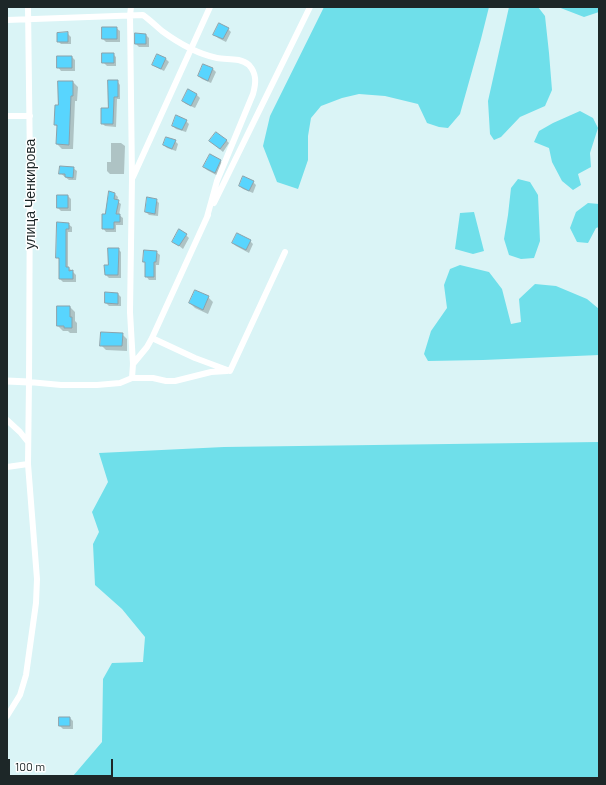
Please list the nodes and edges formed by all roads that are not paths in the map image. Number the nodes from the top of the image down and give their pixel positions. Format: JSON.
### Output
{"nodes":[{"id":1,"x":28,"y":7,"type":"edge"},
{"id":2,"x":131,"y":7,"type":"edge"},
{"id":3,"x":210,"y":7,"type":"edge"},
{"id":4,"x":310,"y":7,"type":"edge"},
{"id":5,"x":130,"y":15,"type":"junction"},
{"id":6,"x":29,"y":19,"type":"junction"},
{"id":7,"x":7,"y":20,"type":"edge"},
{"id":8,"x":191,"y":49,"type":"junction"},
{"id":9,"x":7,"y":116,"type":"edge"},
{"id":10,"x":30,"y":116,"type":"junction"},
{"id":11,"x":132,"y":178,"type":"junction"},
{"id":12,"x":207,"y":217,"type":"junction"},
{"id":13,"x":285,"y":252,"type":"dead end"},
{"id":14,"x":152,"y":338,"type":"junction"},
{"id":15,"x":133,"y":364,"type":"junction"},
{"id":16,"x":230,"y":371,"type":"junction"},
{"id":17,"x":132,"y":378,"type":"junction"},
{"id":18,"x":7,"y":381,"type":"edge"},
{"id":19,"x":29,"y":382,"type":"junction"},
{"id":20,"x":7,"y":420,"type":"edge"},
{"id":21,"x":28,"y":442,"type":"junction"},
{"id":22,"x":28,"y":464,"type":"junction"},
{"id":23,"x":7,"y":467,"type":"edge"},
{"id":24,"x":7,"y":716,"type":"edge"}],
"edges":[{"from":1,"to":6,"type":"street","name":"улица Ченкирова"},
{"from":2,"to":5,"type":"street"},
{"from":3,"to":8,"type":"street"},
{"from":4,"to":12,"type":"street"},
{"from":5,"to":6,"type":"street"},
{"from":5,"to":8,"type":"street"},
{"from":5,"to":11,"type":"street"},
{"from":6,"to":7,"type":"street"},
{"from":6,"to":10,"type":"street","name":"улица Ченкирова"},
{"from":8,"to":11,"type":"street"},
{"from":8,"to":12,"type":"street"},
{"from":9,"to":10,"type":"street"},
{"from":10,"to":19,"type":"street","name":"улица Ченкирова"},
{"from":11,"to":15,"type":"street"},
{"from":12,"to":14,"type":"street"},
{"from":13,"to":16,"type":"street"},
{"from":14,"to":15,"type":"street"},
{"from":14,"to":16,"type":"street"},
{"from":15,"to":17,"type":"street"},
{"from":16,"to":17,"type":"street"},
{"from":17,"to":19,"type":"street"},
{"from":18,"to":19,"type":"street"},
{"from":19,"to":21,"type":"street","name":"улица Ченкирова"},
{"from":20,"to":21,"type":"street"},
{"from":21,"to":22,"type":"street","name":"улица Ченкирова"},
{"from":22,"to":23,"type":"street"},
{"from":22,"to":24,"type":"street","name":"улица Ченкирова"}]}
